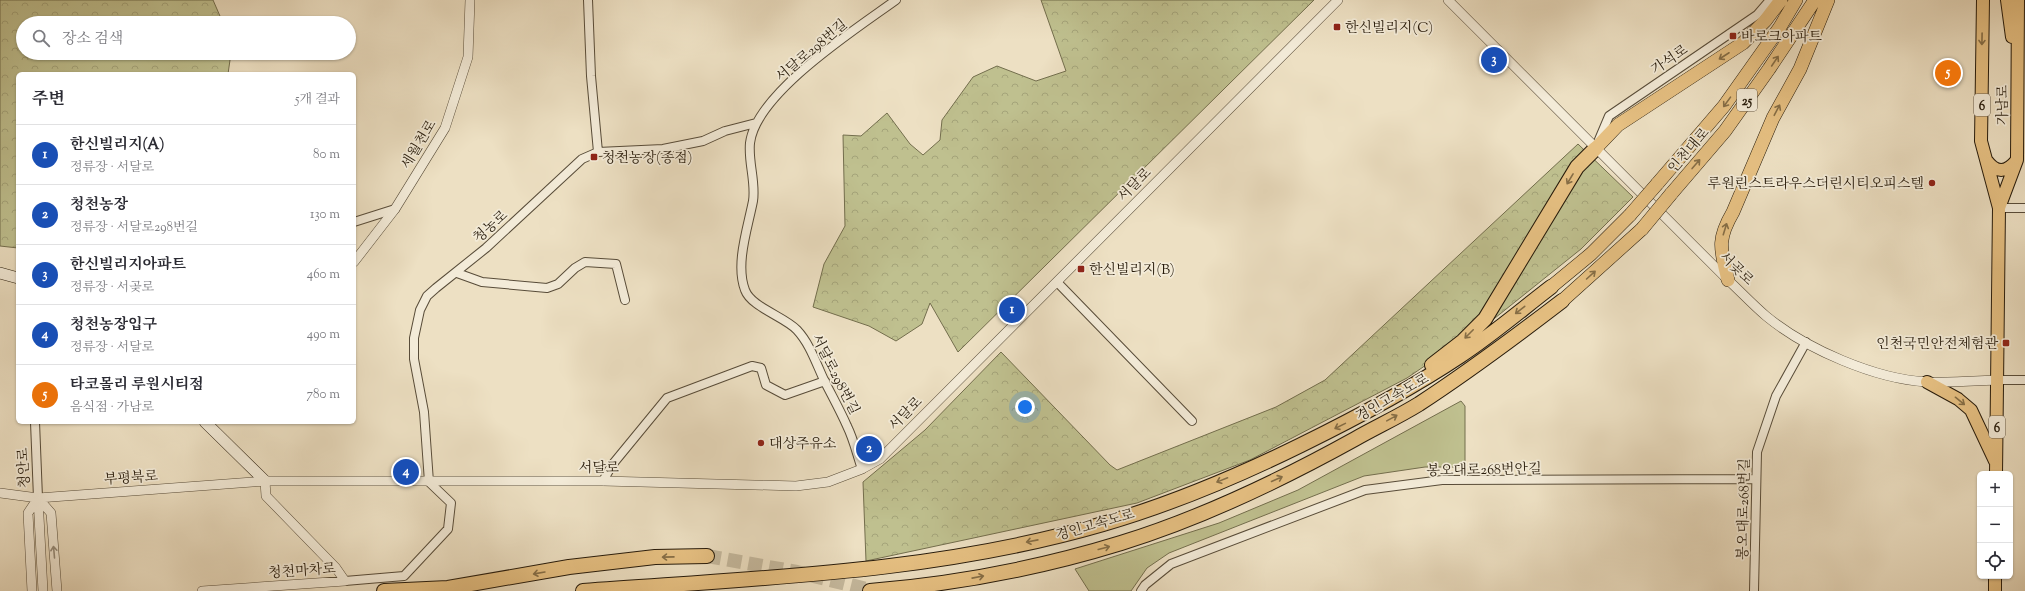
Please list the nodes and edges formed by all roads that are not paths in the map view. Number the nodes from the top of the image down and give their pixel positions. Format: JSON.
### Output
{"nodes":[{"id":1,"x":470,"y":0,"type":"edge"},
{"id":2,"x":896,"y":0,"type":"edge"},
{"id":3,"x":1338,"y":0,"type":"edge"},
{"id":4,"x":1448,"y":0,"type":"edge"},
{"id":5,"x":1770,"y":0,"type":"edge"},
{"id":6,"x":1781,"y":0,"type":"edge"},
{"id":7,"x":1796,"y":0,"type":"edge"},
{"id":8,"x":1815,"y":0,"type":"edge"},
{"id":9,"x":1828,"y":0,"type":"edge"},
{"id":10,"x":1983,"y":0,"type":"edge"},
{"id":11,"x":2007,"y":0,"type":"edge"},
{"id":12,"x":2018,"y":0,"type":"edge"},
{"id":13,"x":589,"y":1,"type":"edge"},
{"id":14,"x":2022,"y":32,"type":"edge"},
{"id":15,"x":2017,"y":76,"type":"junction"},
{"id":16,"x":756,"y":123,"type":"junction"},
{"id":17,"x":1595,"y":149,"type":"junction"},
{"id":18,"x":598,"y":152,"type":"junction"},
{"id":19,"x":2017,"y":160,"type":"junction"},
{"id":20,"x":1987,"y":161,"type":"junction"},
{"id":21,"x":1999,"y":208,"type":"junction"},
{"id":22,"x":2025,"y":208,"type":"edge"},
{"id":23,"x":395,"y":209,"type":"junction"},
{"id":24,"x":356,"y":221,"type":"edge"},
{"id":25,"x":356,"y":259,"type":"edge"},
{"id":26,"x":0,"y":273,"type":"edge"},
{"id":27,"x":457,"y":273,"type":"junction"},
{"id":28,"x":16,"y":277,"type":"edge"},
{"id":29,"x":1728,"y":280,"type":"junction"},
{"id":30,"x":1056,"y":282,"type":"junction"},
{"id":31,"x":1551,"y":287,"type":"joint"},
{"id":32,"x":625,"y":300,"type":"dead end"},
{"id":33,"x":1562,"y":301,"type":"joint"},
{"id":34,"x":1806,"y":342,"type":"junction"},
{"id":35,"x":1997,"y":380,"type":"junction"},
{"id":36,"x":2025,"y":380,"type":"edge"},
{"id":37,"x":825,"y":381,"type":"junction"},
{"id":38,"x":1927,"y":382,"type":"junction"},
{"id":39,"x":1407,"y":390,"type":"junction"},
{"id":40,"x":1192,"y":421,"type":"dead end"},
{"id":41,"x":35,"y":424,"type":"edge"},
{"id":42,"x":207,"y":424,"type":"edge"},
{"id":43,"x":862,"y":469,"type":"junction"},
{"id":44,"x":1996,"y":469,"type":"edge"},
{"id":45,"x":1756,"y":479,"type":"junction"},
{"id":46,"x":265,"y":481,"type":"junction"},
{"id":47,"x":603,"y":481,"type":"junction"},
{"id":48,"x":429,"y":482,"type":"junction"},
{"id":49,"x":0,"y":493,"type":"edge"},
{"id":50,"x":38,"y":498,"type":"junction"},
{"id":51,"x":707,"y":556,"type":"tunnel mouth"},
{"id":52,"x":1995,"y":579,"type":"edge"},
{"id":53,"x":344,"y":581,"type":"junction"},
{"id":54,"x":32,"y":591,"type":"edge"},
{"id":55,"x":43,"y":591,"type":"edge"},
{"id":56,"x":57,"y":591,"type":"edge"},
{"id":57,"x":202,"y":591,"type":"edge"},
{"id":58,"x":384,"y":591,"type":"edge"},
{"id":59,"x":583,"y":591,"type":"edge"},
{"id":60,"x":870,"y":591,"type":"edge"},
{"id":61,"x":1142,"y":591,"type":"edge"},
{"id":62,"x":1754,"y":591,"type":"edge"},
{"id":63,"x":1995,"y":591,"type":"edge"}],
"edges":[{"from":1,"to":23,"type":"street","name":"세월천로"},
{"from":2,"to":16,"type":"street","name":"서달로298번길"},
{"from":3,"to":30,"type":"street","name":"서달로"},
{"from":4,"to":17,"type":"street","name":"서곶로"},
{"from":5,"to":17,"type":"street","name":"가석로"},
{"from":6,"to":17,"type":"highway","one_way":true},
{"from":7,"to":31,"type":"highway","name":"인천대로","number":"25","one_way":true,"bridge":true},
{"from":33,"to":8,"type":"highway","name":"인천대로","number":"25","one_way":true,"bridge":true},
{"from":29,"to":9,"type":"highway","one_way":true},
{"from":10,"to":20,"type":"main road","name":"가남로","number":"6","one_way":true},
{"from":11,"to":15,"type":"main road"},
{"from":12,"to":14,"type":"main road","name":"가남로","number":"6"},
{"from":13,"to":18,"type":"street"},
{"from":14,"to":15,"type":"main road","name":"가남로","number":"6"},
{"from":15,"to":19,"type":"main road","name":"가남로","number":"6"},
{"from":16,"to":18,"type":"street"},
{"from":16,"to":37,"type":"street","name":"서달로298번길"},
{"from":17,"to":29,"type":"street","name":"서곶로"},
{"from":17,"to":39,"type":"highway","one_way":true},
{"from":18,"to":27,"type":"street","name":"청농로"},
{"from":19,"to":20,"type":"main road"},
{"from":19,"to":21,"type":"main road","name":"가남로","number":"6"},
{"from":20,"to":21,"type":"main road","name":"가남로","number":"6"},
{"from":21,"to":22,"type":"street"},
{"from":21,"to":35,"type":"main road","name":"가남로","number":"6"},
{"from":23,"to":24,"type":"street"},
{"from":23,"to":25,"type":"street","name":"세월천로"},
{"from":26,"to":28,"type":"main road"},
{"from":27,"to":32,"type":"street"},
{"from":27,"to":48,"type":"street","name":"청농로"},
{"from":29,"to":34,"type":"street","name":"서곶로"},
{"from":30,"to":40,"type":"street"},
{"from":30,"to":43,"type":"street","name":"서달로"},
{"from":31,"to":39,"type":"highway","name":"경인고속도로","one_way":true},
{"from":60,"to":33,"type":"highway","name":"경인고속도로","one_way":true},
{"from":34,"to":38,"type":"street","name":"서곶로"},
{"from":34,"to":45,"type":"street","name":"봉오대로268번길"},
{"from":35,"to":36,"type":"street"},
{"from":35,"to":38,"type":"street","name":"서곶로"},
{"from":35,"to":44,"type":"main road","number":"6"},
{"from":37,"to":43,"type":"street","name":"서달로298번길"},
{"from":37,"to":47,"type":"street"},
{"from":38,"to":44,"type":"main road","one_way":true},
{"from":39,"to":59,"type":"highway","name":"경인고속도로","one_way":true},
{"from":41,"to":50,"type":"street","name":"청안로"},
{"from":42,"to":46,"type":"main road"},
{"from":43,"to":47,"type":"street","name":"서달로"},
{"from":45,"to":61,"type":"street","name":"봉오대로268번안길"},
{"from":45,"to":62,"type":"street","name":"봉오대로268번길"},
{"from":46,"to":48,"type":"street","name":"서달로"},
{"from":46,"to":50,"type":"street","name":"부평북로"},
{"from":46,"to":53,"type":"street","name":"청천마차로"},
{"from":47,"to":48,"type":"street","name":"서달로"},
{"from":48,"to":53,"type":"street"},
{"from":49,"to":50,"type":"street","name":"부평북로"},
{"from":50,"to":54,"type":"street"},
{"from":50,"to":55,"type":"street","name":"청안로"},
{"from":56,"to":50,"type":"street","one_way":true},
{"from":51,"to":58,"type":"highway","one_way":true},
{"from":52,"to":63,"type":"main road"},
{"from":53,"to":57,"type":"street","name":"청천마차로"}]}
